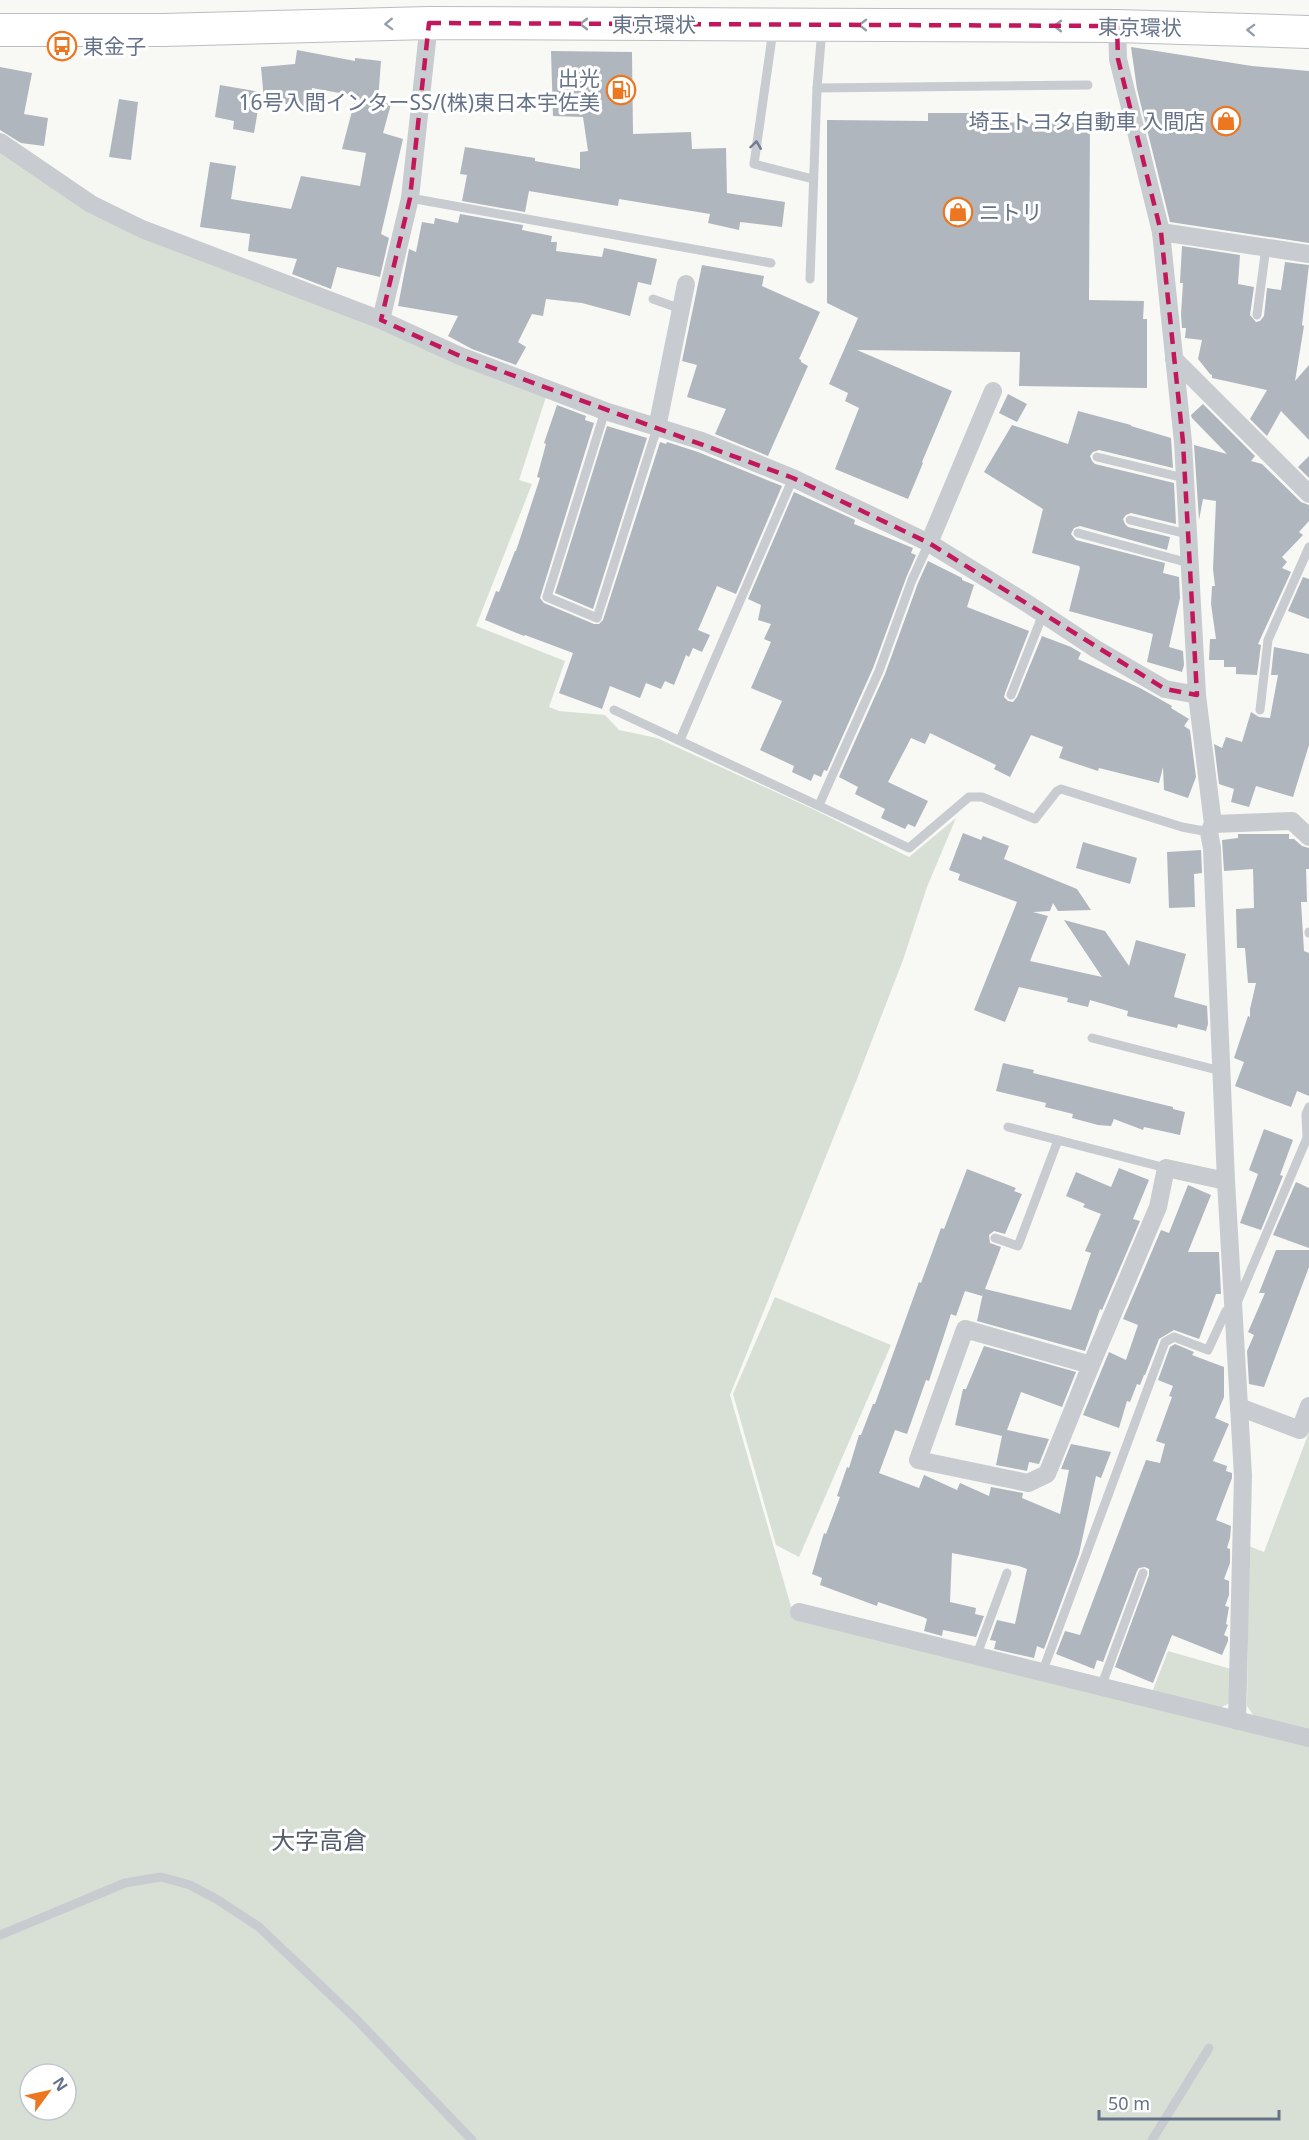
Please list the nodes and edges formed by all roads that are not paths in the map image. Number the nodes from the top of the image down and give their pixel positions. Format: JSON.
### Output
{"nodes":[{"id":1,"x":429,"y":23,"type":"junction"},
{"id":2,"x":774,"y":24,"type":"junction"},
{"id":3,"x":823,"y":24,"type":"junction"},
{"id":4,"x":1117,"y":26,"type":"junction"},
{"id":5,"x":0,"y":30,"type":"edge"},
{"id":6,"x":1309,"y":32,"type":"edge"},
{"id":7,"x":1089,"y":85,"type":"dead end"},
{"id":8,"x":817,"y":88,"type":"junction"},
{"id":9,"x":0,"y":142,"type":"edge"},
{"id":10,"x":813,"y":179,"type":"junction"},
{"id":11,"x":410,"y":198,"type":"junction"},
{"id":12,"x":1161,"y":232,"type":"junction"},
{"id":13,"x":1266,"y":247,"type":"junction"},
{"id":14,"x":1309,"y":254,"type":"edge"},
{"id":15,"x":771,"y":263,"type":"dead end"},
{"id":16,"x":810,"y":279,"type":"dead end"},
{"id":17,"x":686,"y":284,"type":"dead end"},
{"id":18,"x":652,"y":299,"type":"dead end"},
{"id":19,"x":681,"y":309,"type":"junction"},
{"id":20,"x":1257,"y":315,"type":"dead end"},
{"id":21,"x":381,"y":320,"type":"junction"},
{"id":22,"x":1174,"y":359,"type":"junction"},
{"id":23,"x":993,"y":391,"type":"dead end"},
{"id":24,"x":605,"y":411,"type":"junction"},
{"id":25,"x":657,"y":428,"type":"junction"},
{"id":26,"x":1097,"y":457,"type":"dead end"},
{"id":27,"x":793,"y":478,"type":"junction"},
{"id":28,"x":1184,"y":478,"type":"junction"},
{"id":29,"x":1309,"y":494,"type":"edge"},
{"id":30,"x":1130,"y":520,"type":"dead end"},
{"id":31,"x":1078,"y":533,"type":"dead end"},
{"id":32,"x":1187,"y":534,"type":"junction"},
{"id":33,"x":929,"y":543,"type":"junction"},
{"id":34,"x":1309,"y":547,"type":"edge"},
{"id":35,"x":1189,"y":563,"type":"junction"},
{"id":36,"x":1043,"y":614,"type":"junction"},
{"id":37,"x":1011,"y":695,"type":"dead end"},
{"id":38,"x":1197,"y":695,"type":"junction"},
{"id":39,"x":614,"y":710,"type":"dead end"},
{"id":40,"x":1260,"y":710,"type":"dead end"},
{"id":41,"x":680,"y":740,"type":"junction"},
{"id":42,"x":819,"y":805,"type":"junction"},
{"id":43,"x":1211,"y":828,"type":"junction"},
{"id":44,"x":1309,"y":837,"type":"edge"},
{"id":45,"x":1092,"y":1038,"type":"dead end"},
{"id":46,"x":1221,"y":1071,"type":"junction"},
{"id":47,"x":1309,"y":1107,"type":"edge"},
{"id":48,"x":1008,"y":1127,"type":"dead end"},
{"id":49,"x":1058,"y":1140,"type":"junction"},
{"id":50,"x":1166,"y":1168,"type":"junction"},
{"id":51,"x":1226,"y":1181,"type":"junction"},
{"id":52,"x":995,"y":1238,"type":"dead end"},
{"id":53,"x":1233,"y":1310,"type":"junction"},
{"id":54,"x":1091,"y":1365,"type":"junction"},
{"id":55,"x":1309,"y":1406,"type":"edge"},
{"id":56,"x":1239,"y":1407,"type":"junction"},
{"id":57,"x":1007,"y":1573,"type":"dead end"},
{"id":58,"x":1143,"y":1573,"type":"dead end"},
{"id":59,"x":799,"y":1612,"type":"dead end"},
{"id":60,"x":976,"y":1657,"type":"junction"},
{"id":61,"x":1042,"y":1673,"type":"junction"},
{"id":62,"x":1101,"y":1687,"type":"junction"},
{"id":63,"x":1237,"y":1721,"type":"junction"},
{"id":64,"x":1309,"y":1738,"type":"edge"},
{"id":65,"x":0,"y":1935,"type":"edge"},
{"id":66,"x":1209,"y":2048,"type":"dead end"},
{"id":67,"x":472,"y":2140,"type":"edge"},
{"id":68,"x":1152,"y":2140,"type":"edge"}],
"edges":[{"from":2,"to":1,"type":"highway","name":"東京環状","one_way":true},
{"from":1,"to":5,"type":"highway","name":"東京環状","one_way":true},
{"from":1,"to":11,"type":"street"},
{"from":2,"to":3,"type":"highway","name":"東京環状"},
{"from":10,"to":2,"type":"lane","one_way":true},
{"from":4,"to":3,"type":"highway","name":"東京環状","one_way":true},
{"from":3,"to":8,"type":"lane"},
{"from":6,"to":4,"type":"highway","name":"東京環状","one_way":true},
{"from":4,"to":12,"type":"street"},
{"from":7,"to":8,"type":"lane"},
{"from":8,"to":10,"type":"lane"},
{"from":9,"to":21,"type":"street"},
{"from":10,"to":16,"type":"lane"},
{"from":11,"to":15,"type":"lane"},
{"from":11,"to":21,"type":"street"},
{"from":12,"to":13,"type":"street"},
{"from":12,"to":22,"type":"street"},
{"from":13,"to":14,"type":"street"},
{"from":13,"to":20,"type":"lane"},
{"from":17,"to":19,"type":"street"},
{"from":18,"to":19,"type":"lane"},
{"from":19,"to":25,"type":"street"},
{"from":21,"to":24,"type":"street"},
{"from":22,"to":28,"type":"street"},
{"from":22,"to":29,"type":"street"},
{"from":23,"to":33,"type":"street"},
{"from":24,"to":25,"type":"street"},
{"from":24,"to":25,"type":"lane"},
{"from":25,"to":27,"type":"street"},
{"from":26,"to":28,"type":"lane"},
{"from":27,"to":33,"type":"street"},
{"from":27,"to":41,"type":"lane"},
{"from":28,"to":32,"type":"street"},
{"from":30,"to":32,"type":"lane"},
{"from":31,"to":35,"type":"lane"},
{"from":32,"to":35,"type":"street"},
{"from":33,"to":36,"type":"street"},
{"from":33,"to":42,"type":"lane"},
{"from":34,"to":40,"type":"lane"},
{"from":35,"to":38,"type":"street"},
{"from":36,"to":37,"type":"lane"},
{"from":36,"to":38,"type":"street"},
{"from":38,"to":43,"type":"street"},
{"from":39,"to":41,"type":"lane"},
{"from":41,"to":42,"type":"lane"},
{"from":42,"to":43,"type":"lane"},
{"from":43,"to":44,"type":"street"},
{"from":43,"to":46,"type":"street"},
{"from":45,"to":46,"type":"lane"},
{"from":46,"to":51,"type":"street"},
{"from":47,"to":53,"type":"lane"},
{"from":48,"to":49,"type":"lane"},
{"from":49,"to":50,"type":"lane"},
{"from":49,"to":52,"type":"lane"},
{"from":50,"to":51,"type":"street"},
{"from":50,"to":54,"type":"street"},
{"from":51,"to":53,"type":"street"},
{"from":53,"to":56,"type":"street"},
{"from":53,"to":61,"type":"lane"},
{"from":54,"to":54,"type":"street"},
{"from":55,"to":56,"type":"street"},
{"from":56,"to":63,"type":"street"},
{"from":57,"to":60,"type":"lane"},
{"from":58,"to":62,"type":"lane"},
{"from":59,"to":60,"type":"street"},
{"from":60,"to":61,"type":"street"},
{"from":61,"to":62,"type":"street"},
{"from":62,"to":63,"type":"street"},
{"from":63,"to":64,"type":"street"},
{"from":65,"to":67,"type":"lane"},
{"from":66,"to":68,"type":"lane"}]}
